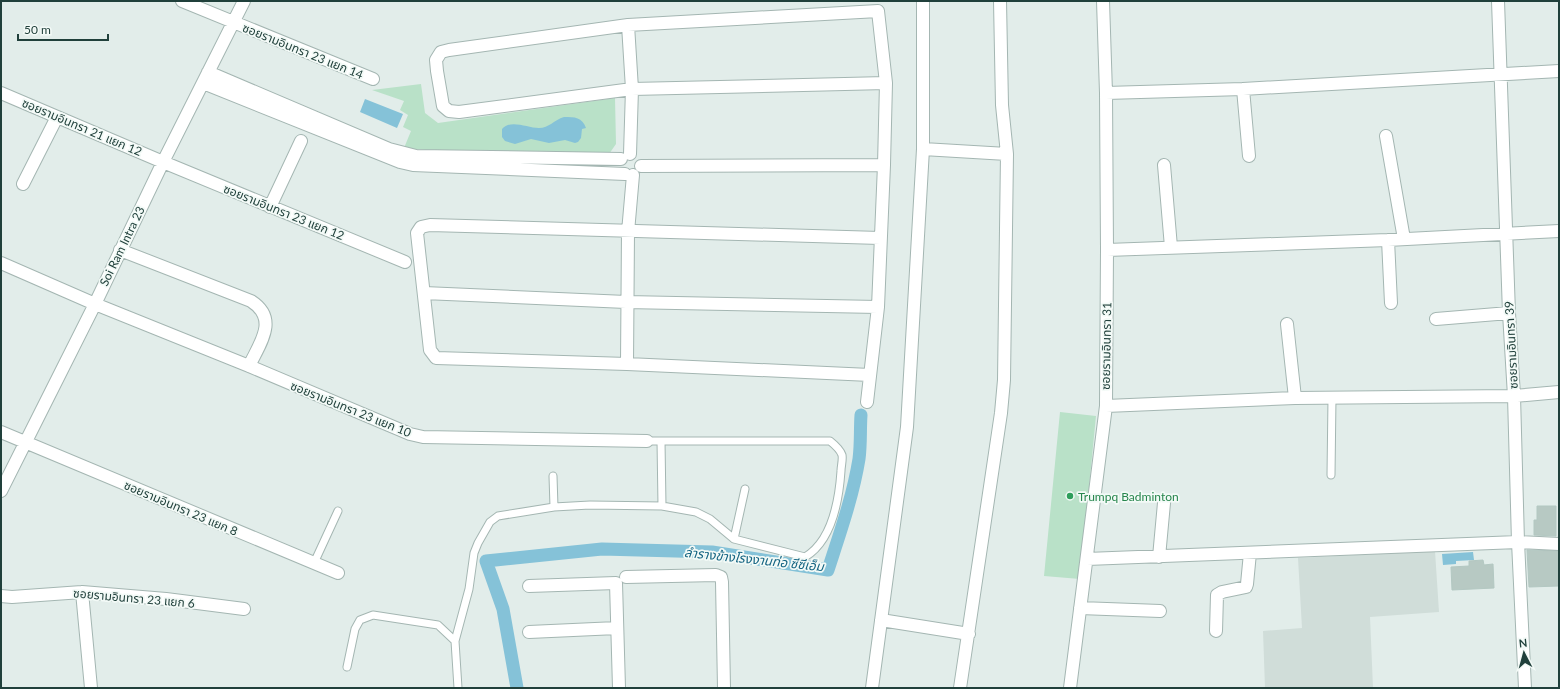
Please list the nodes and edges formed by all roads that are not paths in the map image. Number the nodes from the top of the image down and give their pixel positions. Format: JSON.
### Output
{"nodes":[{"id":1,"x":182,"y":1,"type":"edge"},
{"id":2,"x":244,"y":1,"type":"edge"},
{"id":3,"x":923,"y":1,"type":"edge"},
{"id":4,"x":1000,"y":1,"type":"edge"},
{"id":5,"x":1103,"y":1,"type":"edge"},
{"id":6,"x":1498,"y":1,"type":"edge"},
{"id":7,"x":233,"y":22,"type":"junction"},
{"id":8,"x":628,"y":25,"type":"junction"},
{"id":9,"x":1559,"y":71,"type":"edge"},
{"id":10,"x":1500,"y":74,"type":"junction"},
{"id":11,"x":206,"y":78,"type":"junction"},
{"id":12,"x":373,"y":79,"type":"dead end"},
{"id":13,"x":886,"y":83,"type":"junction"},
{"id":14,"x":632,"y":89,"type":"junction"},
{"id":15,"x":1242,"y":89,"type":"junction"},
{"id":16,"x":1,"y":93,"type":"edge"},
{"id":17,"x":1106,"y":93,"type":"junction"},
{"id":18,"x":56,"y":117,"type":"junction"},
{"id":19,"x":1386,"y":136,"type":"dead end"},
{"id":20,"x":302,"y":141,"type":"dead end"},
{"id":21,"x":923,"y":149,"type":"junction"},
{"id":22,"x":1008,"y":154,"type":"junction"},
{"id":23,"x":1249,"y":156,"type":"dead end"},
{"id":24,"x":625,"y":157,"type":"junction"},
{"id":25,"x":162,"y":162,"type":"junction"},
{"id":26,"x":884,"y":165,"type":"junction"},
{"id":27,"x":1164,"y":165,"type":"dead end"},
{"id":28,"x":641,"y":166,"type":"junction"},
{"id":29,"x":629,"y":174,"type":"junction"},
{"id":30,"x":23,"y":184,"type":"dead end"},
{"id":31,"x":270,"y":207,"type":"junction"},
{"id":32,"x":1559,"y":231,"type":"edge"},
{"id":33,"x":628,"y":232,"type":"junction"},
{"id":34,"x":1506,"y":234,"type":"junction"},
{"id":35,"x":880,"y":238,"type":"junction"},
{"id":36,"x":1404,"y":239,"type":"junction"},
{"id":37,"x":1388,"y":240,"type":"junction"},
{"id":38,"x":1170,"y":248,"type":"junction"},
{"id":39,"x":120,"y":250,"type":"junction"},
{"id":40,"x":1108,"y":250,"type":"junction"},
{"id":41,"x":405,"y":262,"type":"dead end"},
{"id":42,"x":1,"y":263,"type":"edge"},
{"id":43,"x":424,"y":292,"type":"junction"},
{"id":44,"x":626,"y":302,"type":"junction"},
{"id":45,"x":1391,"y":303,"type":"dead end"},
{"id":46,"x":95,"y":304,"type":"junction"},
{"id":47,"x":878,"y":306,"type":"junction"},
{"id":48,"x":1509,"y":313,"type":"junction"},
{"id":49,"x":1436,"y":319,"type":"dead end"},
{"id":50,"x":1287,"y":324,"type":"dead end"},
{"id":51,"x":627,"y":364,"type":"junction"},
{"id":52,"x":249,"y":366,"type":"junction"},
{"id":53,"x":870,"y":375,"type":"junction"},
{"id":54,"x":1559,"y":392,"type":"edge"},
{"id":55,"x":1514,"y":396,"type":"junction"},
{"id":56,"x":1295,"y":398,"type":"junction"},
{"id":57,"x":1332,"y":398,"type":"junction"},
{"id":58,"x":867,"y":402,"type":"dead end"},
{"id":59,"x":1106,"y":406,"type":"junction"},
{"id":60,"x":1,"y":432,"type":"edge"},
{"id":61,"x":647,"y":441,"type":"joint"},
{"id":62,"x":661,"y":441,"type":"junction"},
{"id":63,"x":24,"y":443,"type":"junction"},
{"id":64,"x":1332,"y":475,"type":"dead end"},
{"id":65,"x":553,"y":476,"type":"dead end"},
{"id":66,"x":745,"y":489,"type":"dead end"},
{"id":67,"x":1,"y":491,"type":"edge"},
{"id":68,"x":1164,"y":503,"type":"dead end"},
{"id":69,"x":662,"y":506,"type":"junction"},
{"id":70,"x":554,"y":507,"type":"junction"},
{"id":71,"x":338,"y":511,"type":"dead end"},
{"id":72,"x":734,"y":539,"type":"junction"},
{"id":73,"x":1518,"y":542,"type":"junction"},
{"id":74,"x":1559,"y":544,"type":"edge"},
{"id":75,"x":1250,"y":553,"type":"junction"},
{"id":76,"x":1159,"y":557,"type":"junction"},
{"id":77,"x":1087,"y":559,"type":"junction"},
{"id":78,"x":314,"y":563,"type":"junction"},
{"id":79,"x":338,"y":573,"type":"dead end"},
{"id":80,"x":626,"y":577,"type":"dead end"},
{"id":81,"x":529,"y":586,"type":"dead end"},
{"id":82,"x":82,"y":592,"type":"junction"},
{"id":83,"x":1,"y":596,"type":"edge"},
{"id":84,"x":1080,"y":608,"type":"junction"},
{"id":85,"x":244,"y":609,"type":"dead end"},
{"id":86,"x":1160,"y":611,"type":"dead end"},
{"id":87,"x":881,"y":620,"type":"junction"},
{"id":88,"x":618,"y":628,"type":"junction"},
{"id":89,"x":1216,"y":631,"type":"dead end"},
{"id":90,"x":529,"y":632,"type":"dead end"},
{"id":91,"x":969,"y":634,"type":"junction"},
{"id":92,"x":455,"y":641,"type":"junction"},
{"id":93,"x":347,"y":667,"type":"dead end"},
{"id":94,"x":91,"y":688,"type":"edge"},
{"id":95,"x":458,"y":688,"type":"edge"},
{"id":96,"x":620,"y":688,"type":"edge"},
{"id":97,"x":724,"y":688,"type":"edge"},
{"id":98,"x":872,"y":688,"type":"edge"},
{"id":99,"x":960,"y":688,"type":"edge"},
{"id":100,"x":1070,"y":688,"type":"edge"},
{"id":101,"x":1525,"y":688,"type":"edge"}],
"edges":[{"from":1,"to":7,"type":"street","name":"ซอยรามอินทรา 23 แยก 14"},
{"from":2,"to":7,"type":"street","name":"Soi Ram Intra 23"},
{"from":3,"to":21,"type":"street"},
{"from":4,"to":22,"type":"street"},
{"from":5,"to":17,"type":"street","name":"ซอยรามอินทรา 31"},
{"from":6,"to":10,"type":"street","name":"ซอยรามอินทรา 39"},
{"from":7,"to":11,"type":"street","name":"Soi Ram Intra 23"},
{"from":7,"to":12,"type":"street","name":"ซอยรามอินทรา 23 แยก 14"},
{"from":8,"to":13,"type":"street"},
{"from":8,"to":14,"type":"street"},
{"from":8,"to":14,"type":"street"},
{"from":9,"to":10,"type":"street"},
{"from":10,"to":15,"type":"street"},
{"from":10,"to":34,"type":"street","name":"ซอยรามอินทรา 39"},
{"from":11,"to":24,"type":"street"},
{"from":11,"to":25,"type":"street","name":"Soi Ram Intra 23"},
{"from":11,"to":29,"type":"street"},
{"from":13,"to":14,"type":"street"},
{"from":13,"to":26,"type":"street"},
{"from":14,"to":24,"type":"street"},
{"from":15,"to":17,"type":"street"},
{"from":15,"to":23,"type":"street"},
{"from":16,"to":18,"type":"street","name":"ซอยรามอินทรา 21 แยก 12"},
{"from":17,"to":40,"type":"street","name":"ซอยรามอินทรา 31"},
{"from":18,"to":25,"type":"street","name":"ซอยรามอินทรา 21 แยก 12"},
{"from":18,"to":30,"type":"street"},
{"from":19,"to":36,"type":"street"},
{"from":20,"to":31,"type":"street"},
{"from":21,"to":22,"type":"street"},
{"from":21,"to":87,"type":"street"},
{"from":22,"to":91,"type":"street"},
{"from":24,"to":28,"type":"street"},
{"from":24,"to":29,"type":"street"},
{"from":25,"to":31,"type":"street","name":"ซอยรามอินทรา 23 แยก 12"},
{"from":25,"to":39,"type":"street","name":"Soi Ram Intra 23"},
{"from":26,"to":28,"type":"street"},
{"from":26,"to":35,"type":"street"},
{"from":27,"to":38,"type":"street"},
{"from":28,"to":29,"type":"street"},
{"from":29,"to":33,"type":"street"},
{"from":31,"to":41,"type":"street","name":"ซอยรามอินทรา 23 แยก 12"},
{"from":32,"to":34,"type":"street"},
{"from":33,"to":35,"type":"street"},
{"from":33,"to":43,"type":"street"},
{"from":33,"to":44,"type":"street"},
{"from":34,"to":36,"type":"street"},
{"from":34,"to":48,"type":"street","name":"ซอยรามอินทรา 39"},
{"from":35,"to":47,"type":"street"},
{"from":36,"to":37,"type":"street"},
{"from":37,"to":38,"type":"street"},
{"from":37,"to":45,"type":"street"},
{"from":38,"to":40,"type":"street"},
{"from":39,"to":46,"type":"street","name":"Soi Ram Intra 23"},
{"from":39,"to":52,"type":"street"},
{"from":40,"to":59,"type":"street","name":"ซอยรามอินทรา 31"},
{"from":42,"to":46,"type":"street","name":"ซอยรามอินทรา 23 แยก 10"},
{"from":43,"to":44,"type":"street"},
{"from":43,"to":51,"type":"street"},
{"from":44,"to":47,"type":"street"},
{"from":44,"to":51,"type":"street"},
{"from":46,"to":52,"type":"street","name":"ซอยรามอินทรา 23 แยก 10"},
{"from":46,"to":63,"type":"street","name":"Soi Ram Intra 23"},
{"from":47,"to":53,"type":"street"},
{"from":48,"to":49,"type":"street"},
{"from":48,"to":55,"type":"street","name":"ซอยรามอินทรา 39"},
{"from":50,"to":56,"type":"street"},
{"from":51,"to":53,"type":"street"},
{"from":52,"to":61,"type":"street","name":"ซอยรามอินทรา 23 แยก 10"},
{"from":53,"to":58,"type":"street"},
{"from":54,"to":55,"type":"street"},
{"from":55,"to":57,"type":"street"},
{"from":55,"to":73,"type":"street","name":"ซอยรามอินทรา 39"},
{"from":56,"to":57,"type":"street"},
{"from":56,"to":59,"type":"street"},
{"from":57,"to":64,"type":"lane"},
{"from":59,"to":77,"type":"street","name":"ซอยรามอินทรา 31"},
{"from":60,"to":63,"type":"street","name":"ซอยรามอินทรา 23 แยก 8"},
{"from":61,"to":62,"type":"lane"},
{"from":62,"to":69,"type":"lane"},
{"from":62,"to":72,"type":"lane"},
{"from":63,"to":67,"type":"street","name":"Soi Ram Intra 23"},
{"from":63,"to":78,"type":"street","name":"ซอยรามอินทรา 23 แยก 8"},
{"from":65,"to":70,"type":"lane"},
{"from":66,"to":72,"type":"lane"},
{"from":68,"to":76,"type":"street"},
{"from":69,"to":70,"type":"lane"},
{"from":69,"to":72,"type":"lane"},
{"from":70,"to":92,"type":"lane"},
{"from":71,"to":78,"type":"lane"},
{"from":73,"to":74,"type":"street"},
{"from":73,"to":75,"type":"street"},
{"from":73,"to":101,"type":"street","name":"ซอยรามอินทรา 39"},
{"from":75,"to":76,"type":"street"},
{"from":75,"to":89,"type":"street"},
{"from":76,"to":77,"type":"street"},
{"from":77,"to":84,"type":"street","name":"ซอยรามอินทรา 31"},
{"from":78,"to":79,"type":"street","name":"ซอยรามอินทรา 23 แยก 8"},
{"from":80,"to":97,"type":"street"},
{"from":81,"to":88,"type":"street"},
{"from":82,"to":83,"type":"street","name":"ซอยรามอินทรา 23 แยก 6"},
{"from":82,"to":85,"type":"street","name":"ซอยรามอินทรา 23 แยก 6"},
{"from":82,"to":94,"type":"street"},
{"from":84,"to":86,"type":"street"},
{"from":84,"to":100,"type":"street","name":"ซอยรามอินทรา 31"},
{"from":87,"to":91,"type":"street"},
{"from":87,"to":98,"type":"street"},
{"from":88,"to":90,"type":"street"},
{"from":88,"to":96,"type":"street"},
{"from":91,"to":99,"type":"street"},
{"from":92,"to":93,"type":"lane"},
{"from":92,"to":95,"type":"lane"}]}
